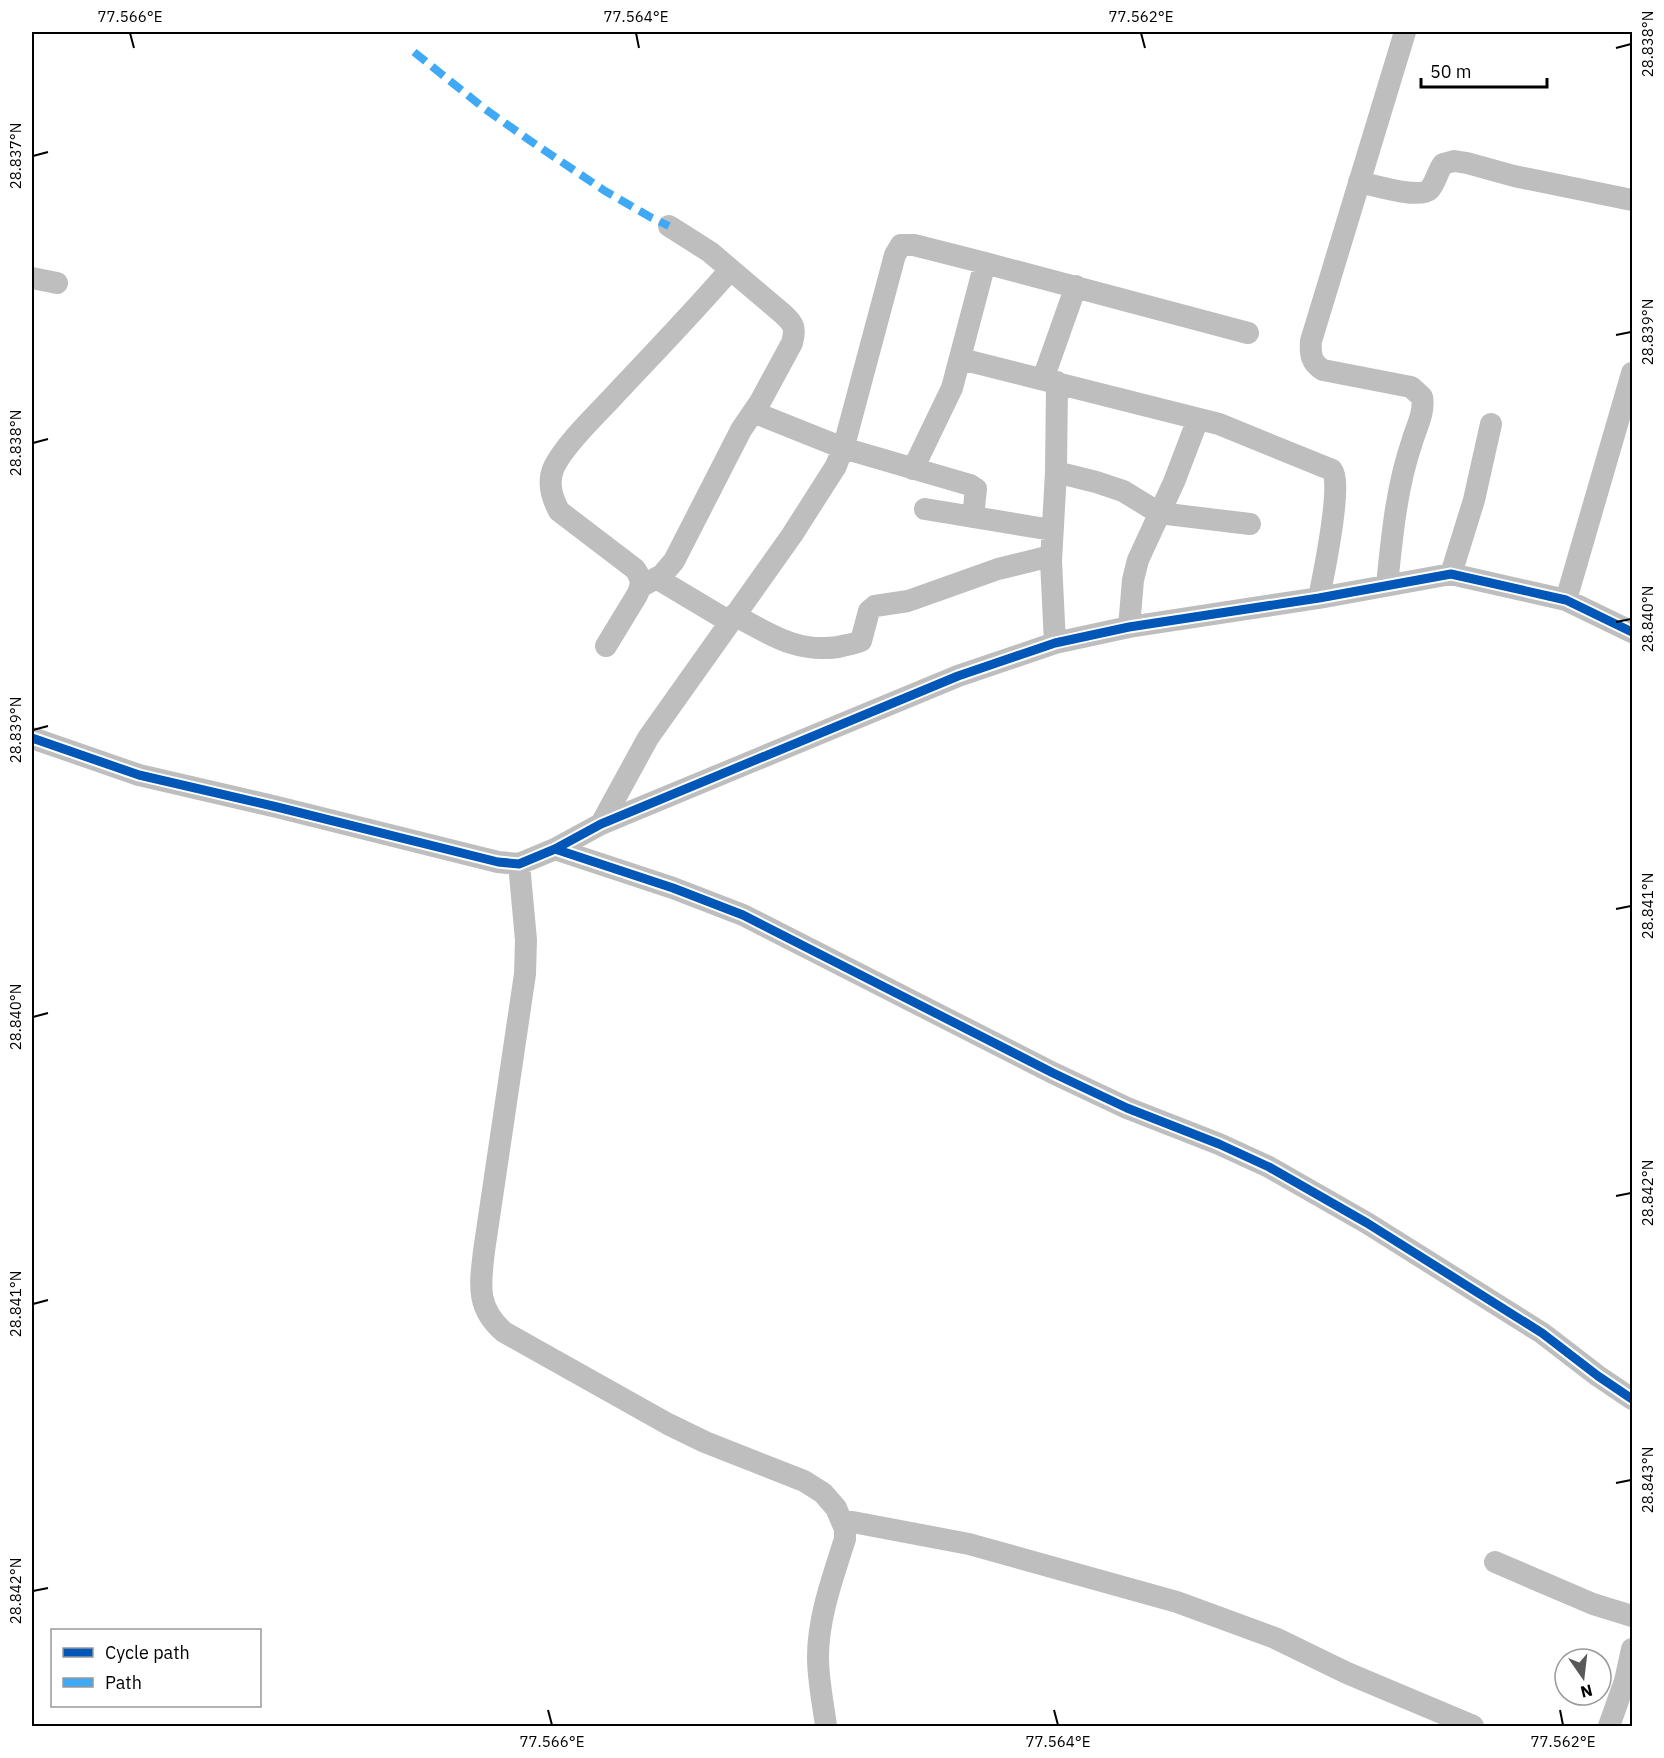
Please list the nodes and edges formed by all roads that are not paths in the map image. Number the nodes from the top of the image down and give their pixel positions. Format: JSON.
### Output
{"nodes":[{"id":1,"x":1405,"y":32,"type":"edge"},
{"id":2,"x":1359,"y":182,"type":"junction"},
{"id":3,"x":1632,"y":200,"type":"edge"},
{"id":4,"x":669,"y":226,"type":"dead end"},
{"id":5,"x":985,"y":263,"type":"junction"},
{"id":6,"x":730,"y":270,"type":"junction"},
{"id":7,"x":32,"y":278,"type":"edge"},
{"id":8,"x":57,"y":283,"type":"dead end"},
{"id":9,"x":1076,"y":286,"type":"junction"},
{"id":10,"x":1248,"y":333,"type":"dead end"},
{"id":11,"x":961,"y":359,"type":"junction"},
{"id":12,"x":1632,"y":373,"type":"edge"},
{"id":13,"x":1050,"y":380,"type":"junction"},
{"id":14,"x":753,"y":412,"type":"junction"},
{"id":15,"x":1198,"y":419,"type":"junction"},
{"id":16,"x":1491,"y":424,"type":"dead end"},
{"id":17,"x":843,"y":448,"type":"junction"},
{"id":18,"x":913,"y":469,"type":"junction"},
{"id":19,"x":1056,"y":472,"type":"junction"},
{"id":20,"x":925,"y":509,"type":"dead end"},
{"id":21,"x":1159,"y":513,"type":"junction"},
{"id":22,"x":973,"y":517,"type":"junction"},
{"id":23,"x":1250,"y":524,"type":"dead end"},
{"id":24,"x":1052,"y":530,"type":"junction"},
{"id":25,"x":1051,"y":556,"type":"junction"},
{"id":26,"x":1451,"y":574,"type":"junction"},
{"id":27,"x":649,"y":583,"type":"junction"},
{"id":28,"x":1387,"y":585,"type":"junction"},
{"id":29,"x":1319,"y":598,"type":"junction"},
{"id":30,"x":1566,"y":600,"type":"junction"},
{"id":31,"x":732,"y":618,"type":"junction"},
{"id":32,"x":1129,"y":627,"type":"junction"},
{"id":33,"x":1632,"y":632,"type":"edge"},
{"id":34,"x":1055,"y":643,"type":"junction"},
{"id":35,"x":606,"y":646,"type":"dead end"},
{"id":36,"x":32,"y":738,"type":"edge"},
{"id":37,"x":601,"y":824,"type":"junction"},
{"id":38,"x":555,"y":849,"type":"junction"},
{"id":39,"x":519,"y":864,"type":"junction"},
{"id":40,"x":1632,"y":1399,"type":"edge"},
{"id":41,"x":842,"y":1520,"type":"junction"},
{"id":42,"x":1495,"y":1562,"type":"dead end"},
{"id":43,"x":1632,"y":1616,"type":"edge"},
{"id":44,"x":1632,"y":1649,"type":"edge"},
{"id":45,"x":1627,"y":1692,"type":"edge"},
{"id":46,"x":826,"y":1726,"type":"edge"},
{"id":47,"x":1473,"y":1726,"type":"edge"},
{"id":48,"x":1609,"y":1726,"type":"edge"}],
"edges":[{"from":1,"to":2,"type":"street"},
{"from":2,"to":3,"type":"street"},
{"from":2,"to":28,"type":"street"},
{"from":4,"to":6,"type":"street"},
{"from":5,"to":9,"type":"street"},
{"from":5,"to":11,"type":"street"},
{"from":5,"to":17,"type":"street"},
{"from":6,"to":14,"type":"street"},
{"from":6,"to":27,"type":"street"},
{"from":7,"to":8,"type":"street"},
{"from":9,"to":10,"type":"street"},
{"from":9,"to":13,"type":"street"},
{"from":11,"to":13,"type":"street"},
{"from":11,"to":18,"type":"street"},
{"from":12,"to":30,"type":"street"},
{"from":13,"to":15,"type":"street"},
{"from":13,"to":19,"type":"street"},
{"from":14,"to":17,"type":"street"},
{"from":14,"to":27,"type":"street"},
{"from":15,"to":21,"type":"street"},
{"from":15,"to":29,"type":"street"},
{"from":16,"to":26,"type":"street"},
{"from":17,"to":18,"type":"street"},
{"from":17,"to":31,"type":"street"},
{"from":18,"to":22,"type":"street"},
{"from":19,"to":21,"type":"street"},
{"from":19,"to":24,"type":"street"},
{"from":20,"to":22,"type":"street"},
{"from":21,"to":23,"type":"street"},
{"from":21,"to":32,"type":"street"},
{"from":22,"to":24,"type":"street"},
{"from":24,"to":25,"type":"street"},
{"from":25,"to":31,"type":"street"},
{"from":25,"to":34,"type":"street"},
{"from":26,"to":28,"type":"street"},
{"from":26,"to":30,"type":"street"},
{"from":27,"to":31,"type":"street"},
{"from":27,"to":35,"type":"street"},
{"from":28,"to":29,"type":"street"},
{"from":29,"to":32,"type":"street"},
{"from":30,"to":33,"type":"street"},
{"from":31,"to":37,"type":"street"},
{"from":32,"to":34,"type":"street"},
{"from":34,"to":37,"type":"street"},
{"from":36,"to":39,"type":"street"},
{"from":37,"to":38,"type":"street"},
{"from":38,"to":39,"type":"street"},
{"from":38,"to":40,"type":"street"},
{"from":39,"to":41,"type":"street"},
{"from":41,"to":46,"type":"street"},
{"from":41,"to":47,"type":"street"},
{"from":42,"to":43,"type":"street"},
{"from":44,"to":45,"type":"street"},
{"from":45,"to":48,"type":"street"}]}
